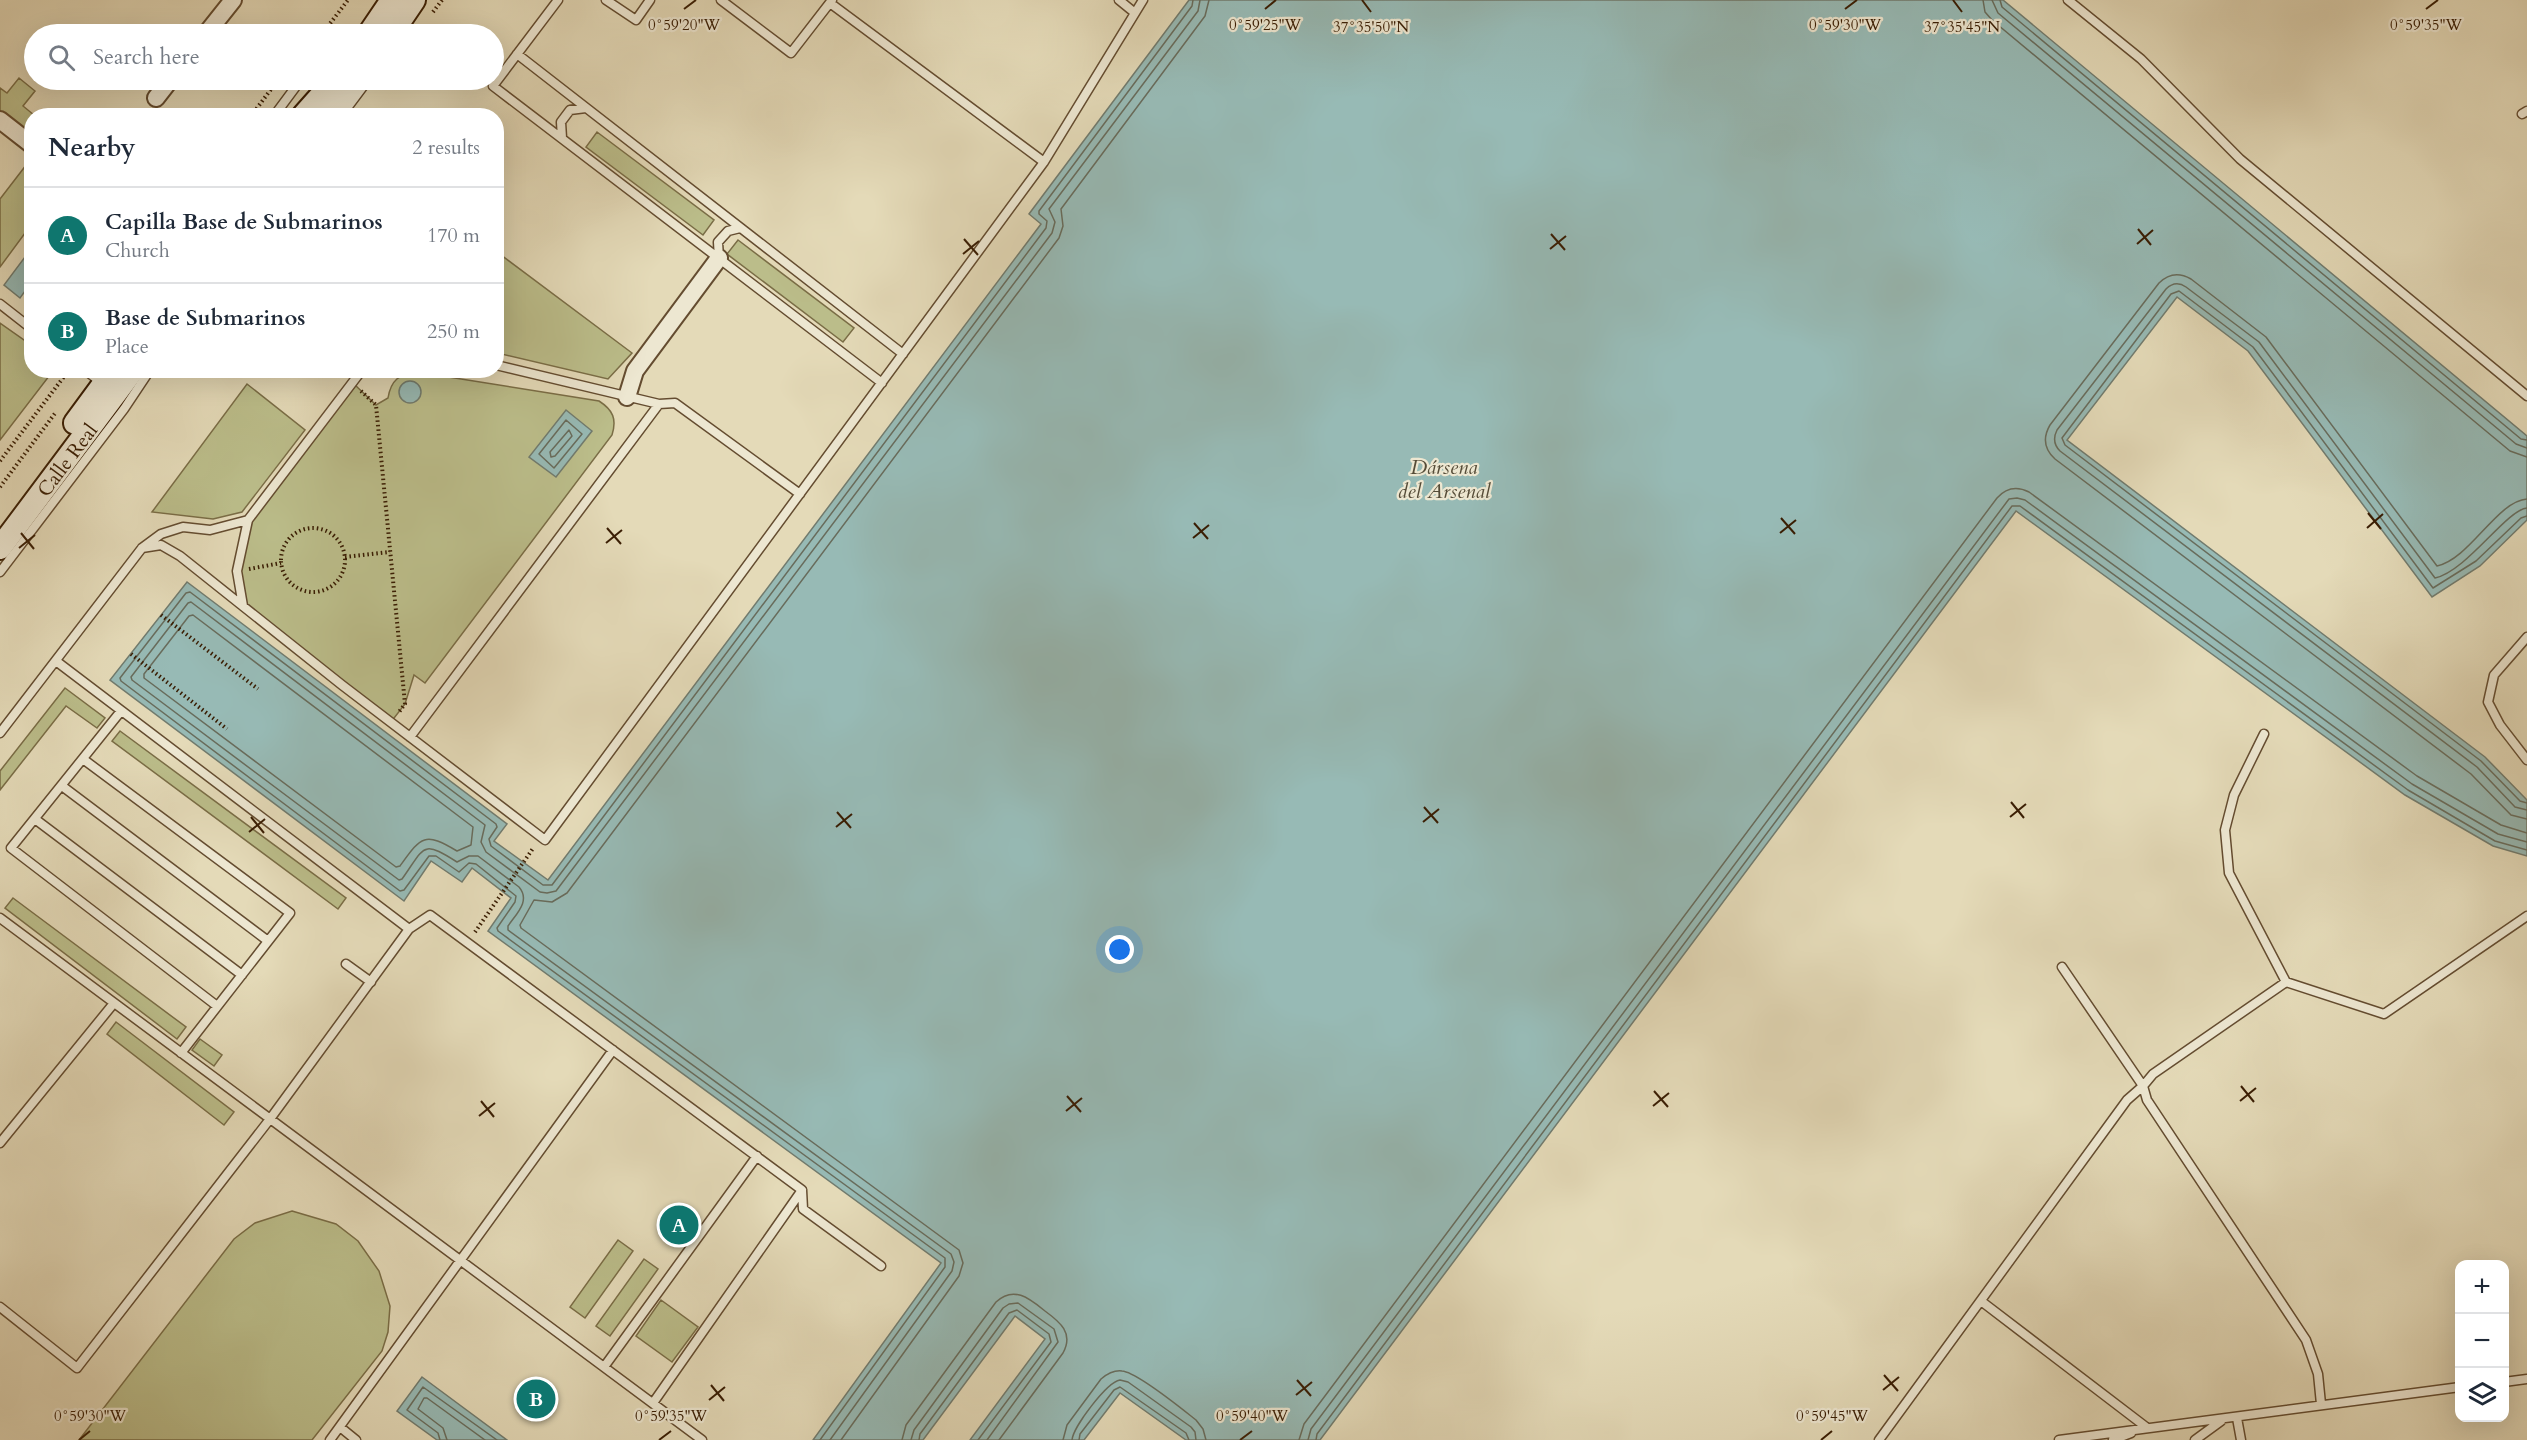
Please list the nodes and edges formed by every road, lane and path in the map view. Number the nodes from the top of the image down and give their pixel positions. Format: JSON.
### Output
{"nodes":[{"id":1,"x":233,"y":0,"type":"edge"},
{"id":2,"x":348,"y":0,"type":"edge"},
{"id":3,"x":392,"y":0,"type":"edge"},
{"id":4,"x":414,"y":0,"type":"edge"},
{"id":5,"x":558,"y":0,"type":"edge"},
{"id":6,"x":606,"y":0,"type":"edge"},
{"id":7,"x":650,"y":0,"type":"edge"},
{"id":8,"x":721,"y":0,"type":"edge"},
{"id":9,"x":1119,"y":0,"type":"edge"},
{"id":10,"x":1143,"y":0,"type":"edge"},
{"id":11,"x":2068,"y":0,"type":"edge"},
{"id":12,"x":831,"y":1,"type":"edge"},
{"id":13,"x":1135,"y":13,"type":"junction"},
{"id":14,"x":214,"y":24,"type":"edge"},
{"id":15,"x":330,"y":24,"type":"edge"},
{"id":16,"x":376,"y":24,"type":"edge"},
{"id":17,"x":398,"y":24,"type":"edge"},
{"id":18,"x":517,"y":54,"type":"junction"},
{"id":19,"x":504,"y":71,"type":"edge"},
{"id":20,"x":162,"y":90,"type":"edge"},
{"id":21,"x":270,"y":90,"type":"edge"},
{"id":22,"x":293,"y":90,"type":"edge"},
{"id":23,"x":326,"y":90,"type":"edge"},
{"id":24,"x":348,"y":90,"type":"edge"},
{"id":25,"x":360,"y":90,"type":"edge"},
{"id":26,"x":498,"y":90,"type":"edge"},
{"id":27,"x":156,"y":98,"type":"dead end"},
{"id":28,"x":257,"y":108,"type":"edge"},
{"id":29,"x":280,"y":108,"type":"edge"},
{"id":30,"x":310,"y":108,"type":"edge"},
{"id":31,"x":331,"y":108,"type":"edge"},
{"id":32,"x":347,"y":108,"type":"edge"},
{"id":33,"x":586,"y":108,"type":"junction"},
{"id":34,"x":0,"y":120,"type":"edge"},
{"id":35,"x":562,"y":138,"type":"junction"},
{"id":36,"x":24,"y":139,"type":"edge"},
{"id":37,"x":1044,"y":162,"type":"junction"},
{"id":38,"x":740,"y":228,"type":"junction"},
{"id":39,"x":719,"y":258,"type":"junction"},
{"id":40,"x":0,"y":304,"type":"edge"},
{"id":41,"x":24,"y":323,"type":"edge"},
{"id":42,"x":903,"y":354,"type":"junction"},
{"id":43,"x":504,"y":367,"type":"edge"},
{"id":44,"x":63,"y":378,"type":"edge"},
{"id":45,"x":109,"y":378,"type":"edge"},
{"id":46,"x":127,"y":378,"type":"edge"},
{"id":47,"x":145,"y":378,"type":"edge"},
{"id":48,"x":352,"y":378,"type":"edge"},
{"id":49,"x":355,"y":378,"type":"edge"},
{"id":50,"x":352,"y":382,"type":"junction"},
{"id":51,"x":882,"y":383,"type":"junction"},
{"id":52,"x":2527,"y":396,"type":"edge"},
{"id":53,"x":627,"y":397,"type":"junction"},
{"id":54,"x":659,"y":404,"type":"junction"},
{"id":55,"x":60,"y":407,"type":"dead end"},
{"id":56,"x":0,"y":461,"type":"edge"},
{"id":57,"x":0,"y":487,"type":"edge"},
{"id":58,"x":800,"y":494,"type":"junction"},
{"id":59,"x":248,"y":520,"type":"junction"},
{"id":60,"x":0,"y":523,"type":"edge"},
{"id":61,"x":0,"y":548,"type":"edge"},
{"id":62,"x":142,"y":548,"type":"junction"},
{"id":63,"x":390,"y":552,"type":"junction"},
{"id":64,"x":345,"y":557,"type":"junction"},
{"id":65,"x":281,"y":563,"type":"junction"},
{"id":66,"x":0,"y":572,"type":"edge"},
{"id":67,"x":237,"y":572,"type":"junction"},
{"id":68,"x":243,"y":606,"type":"junction"},
{"id":69,"x":162,"y":615,"type":"dead end"},
{"id":70,"x":2527,"y":637,"type":"edge"},
{"id":71,"x":131,"y":654,"type":"dead end"},
{"id":72,"x":56,"y":661,"type":"junction"},
{"id":73,"x":258,"y":689,"type":"dead end"},
{"id":74,"x":405,"y":704,"type":"dead end"},
{"id":75,"x":122,"y":711,"type":"junction"},
{"id":76,"x":227,"y":729,"type":"dead end"},
{"id":77,"x":0,"y":733,"type":"edge"},
{"id":78,"x":2264,"y":734,"type":"dead end"},
{"id":79,"x":410,"y":736,"type":"junction"},
{"id":80,"x":83,"y":759,"type":"junction"},
{"id":81,"x":2527,"y":760,"type":"edge"},
{"id":82,"x":62,"y":786,"type":"junction"},
{"id":83,"x":35,"y":819,"type":"junction"},
{"id":84,"x":531,"y":851,"type":"dead end"},
{"id":85,"x":2527,"y":916,"type":"edge"},
{"id":86,"x":0,"y":918,"type":"edge"},
{"id":87,"x":409,"y":929,"type":"junction"},
{"id":88,"x":268,"y":940,"type":"junction"},
{"id":89,"x":467,"y":943,"type":"junction"},
{"id":90,"x":346,"y":964,"type":"dead end"},
{"id":91,"x":2062,"y":966,"type":"dead end"},
{"id":92,"x":242,"y":975,"type":"junction"},
{"id":93,"x":371,"y":982,"type":"junction"},
{"id":94,"x":2286,"y":982,"type":"junction"},
{"id":95,"x":114,"y":1003,"type":"junction"},
{"id":96,"x":217,"y":1006,"type":"junction"},
{"id":97,"x":613,"y":1050,"type":"junction"},
{"id":98,"x":181,"y":1053,"type":"junction"},
{"id":99,"x":2143,"y":1086,"type":"junction"},
{"id":100,"x":270,"y":1119,"type":"junction"},
{"id":101,"x":0,"y":1143,"type":"edge"},
{"id":102,"x":757,"y":1156,"type":"junction"},
{"id":103,"x":802,"y":1190,"type":"junction"},
{"id":104,"x":460,"y":1261,"type":"junction"},
{"id":105,"x":880,"y":1266,"type":"dead end"},
{"id":106,"x":1981,"y":1301,"type":"junction"},
{"id":107,"x":0,"y":1307,"type":"edge"},
{"id":108,"x":604,"y":1367,"type":"junction"},
{"id":109,"x":2527,"y":1379,"type":"edge"},
{"id":110,"x":2509,"y":1381,"type":"edge"},
{"id":111,"x":2455,"y":1388,"type":"edge"},
{"id":112,"x":652,"y":1403,"type":"junction"},
{"id":113,"x":2321,"y":1404,"type":"junction"},
{"id":114,"x":2237,"y":1418,"type":"junction"},
{"id":115,"x":2223,"y":1420,"type":"junction"},
{"id":116,"x":340,"y":1427,"type":"junction"},
{"id":117,"x":2146,"y":1427,"type":"junction"},
{"id":118,"x":330,"y":1440,"type":"edge"},
{"id":119,"x":356,"y":1440,"type":"edge"},
{"id":120,"x":702,"y":1440,"type":"edge"},
{"id":121,"x":1879,"y":1440,"type":"edge"},
{"id":122,"x":2059,"y":1440,"type":"edge"},
{"id":123,"x":2113,"y":1440,"type":"edge"},
{"id":124,"x":2195,"y":1440,"type":"edge"},
{"id":125,"x":2241,"y":1440,"type":"edge"}],
"edges":[{"from":1,"to":14,"type":"street"},
{"from":2,"to":15,"type":"path"},
{"from":3,"to":16,"type":"main road"},
{"from":4,"to":17,"type":"main road"},
{"from":5,"to":18,"type":"lane"},
{"from":6,"to":7,"type":"lane"},
{"from":8,"to":12,"type":"lane"},
{"from":9,"to":13,"type":"lane"},
{"from":10,"to":13,"type":"lane"},
{"from":11,"to":52,"type":"lane"},
{"from":12,"to":37,"type":"lane"},
{"from":13,"to":37,"type":"lane"},
{"from":18,"to":19,"type":"lane"},
{"from":18,"to":33,"type":"lane"},
{"from":20,"to":27,"type":"street"},
{"from":21,"to":28,"type":"path"},
{"from":22,"to":29,"type":"lane"},
{"from":23,"to":30,"type":"main road"},
{"from":24,"to":31,"type":"main road"},
{"from":25,"to":32,"type":"lane"},
{"from":26,"to":35,"type":"lane"},
{"from":33,"to":35,"type":"lane"},
{"from":33,"to":38,"type":"lane"},
{"from":34,"to":36,"type":"street"},
{"from":35,"to":39,"type":"lane"},
{"from":37,"to":42,"type":"lane"},
{"from":38,"to":39,"type":"lane"},
{"from":38,"to":42,"type":"lane"},
{"from":39,"to":51,"type":"lane"},
{"from":39,"to":53,"type":"street"},
{"from":40,"to":41,"type":"lane"},
{"from":42,"to":51,"type":"lane"},
{"from":43,"to":53,"type":"lane"},
{"from":44,"to":56,"type":"path"},
{"from":45,"to":60,"type":"main road","name":"Calle Real"},
{"from":46,"to":61,"type":"main road","name":"Calle Real"},
{"from":47,"to":66,"type":"lane"},
{"from":48,"to":50,"type":"lane"},
{"from":49,"to":50,"type":"lane"},
{"from":50,"to":59,"type":"lane"},
{"from":50,"to":63,"type":"path"},
{"from":51,"to":58,"type":"lane"},
{"from":53,"to":54,"type":"lane"},
{"from":54,"to":58,"type":"lane"},
{"from":54,"to":79,"type":"lane"},
{"from":55,"to":57,"type":"path","name":"Calle Real"},
{"from":58,"to":79,"type":"lane"},
{"from":59,"to":62,"type":"lane"},
{"from":59,"to":67,"type":"lane"},
{"from":62,"to":68,"type":"lane"},
{"from":62,"to":72,"type":"lane"},
{"from":63,"to":64,"type":"path"},
{"from":63,"to":74,"type":"path"},
{"from":64,"to":65,"type":"path"},
{"from":64,"to":65,"type":"path"},
{"from":65,"to":67,"type":"path"},
{"from":67,"to":68,"type":"lane"},
{"from":68,"to":79,"type":"lane"},
{"from":69,"to":73,"type":"path"},
{"from":70,"to":81,"type":"lane"},
{"from":71,"to":76,"type":"path"},
{"from":72,"to":75,"type":"lane"},
{"from":72,"to":77,"type":"lane"},
{"from":75,"to":80,"type":"lane"},
{"from":75,"to":87,"type":"lane"},
{"from":78,"to":94,"type":"lane"},
{"from":80,"to":82,"type":"lane"},
{"from":80,"to":88,"type":"lane"},
{"from":82,"to":83,"type":"lane"},
{"from":82,"to":88,"type":"lane"},
{"from":83,"to":92,"type":"lane"},
{"from":83,"to":96,"type":"lane"},
{"from":84,"to":89,"type":"path"},
{"from":85,"to":94,"type":"lane"},
{"from":86,"to":95,"type":"lane"},
{"from":87,"to":89,"type":"lane"},
{"from":87,"to":93,"type":"lane"},
{"from":88,"to":92,"type":"lane"},
{"from":89,"to":97,"type":"lane"},
{"from":90,"to":93,"type":"lane"},
{"from":91,"to":99,"type":"lane"},
{"from":92,"to":96,"type":"lane"},
{"from":93,"to":100,"type":"lane"},
{"from":94,"to":99,"type":"lane"},
{"from":95,"to":98,"type":"lane"},
{"from":95,"to":101,"type":"lane"},
{"from":96,"to":98,"type":"lane"},
{"from":97,"to":102,"type":"lane"},
{"from":97,"to":104,"type":"lane"},
{"from":98,"to":100,"type":"lane"},
{"from":99,"to":106,"type":"lane"},
{"from":99,"to":113,"type":"lane"},
{"from":100,"to":104,"type":"lane"},
{"from":100,"to":107,"type":"lane"},
{"from":102,"to":103,"type":"lane"},
{"from":102,"to":108,"type":"lane"},
{"from":103,"to":105,"type":"lane"},
{"from":103,"to":112,"type":"lane"},
{"from":104,"to":108,"type":"lane"},
{"from":104,"to":116,"type":"lane"},
{"from":106,"to":117,"type":"lane"},
{"from":106,"to":121,"type":"lane"},
{"from":108,"to":112,"type":"lane"},
{"from":109,"to":110,"type":"lane"},
{"from":111,"to":113,"type":"lane"},
{"from":112,"to":120,"type":"lane"},
{"from":113,"to":114,"type":"lane"},
{"from":114,"to":115,"type":"lane"},
{"from":114,"to":125,"type":"lane"},
{"from":115,"to":117,"type":"lane"},
{"from":115,"to":124,"type":"lane"},
{"from":116,"to":118,"type":"lane"},
{"from":116,"to":119,"type":"lane"},
{"from":117,"to":122,"type":"lane"},
{"from":117,"to":123,"type":"lane"}]}
